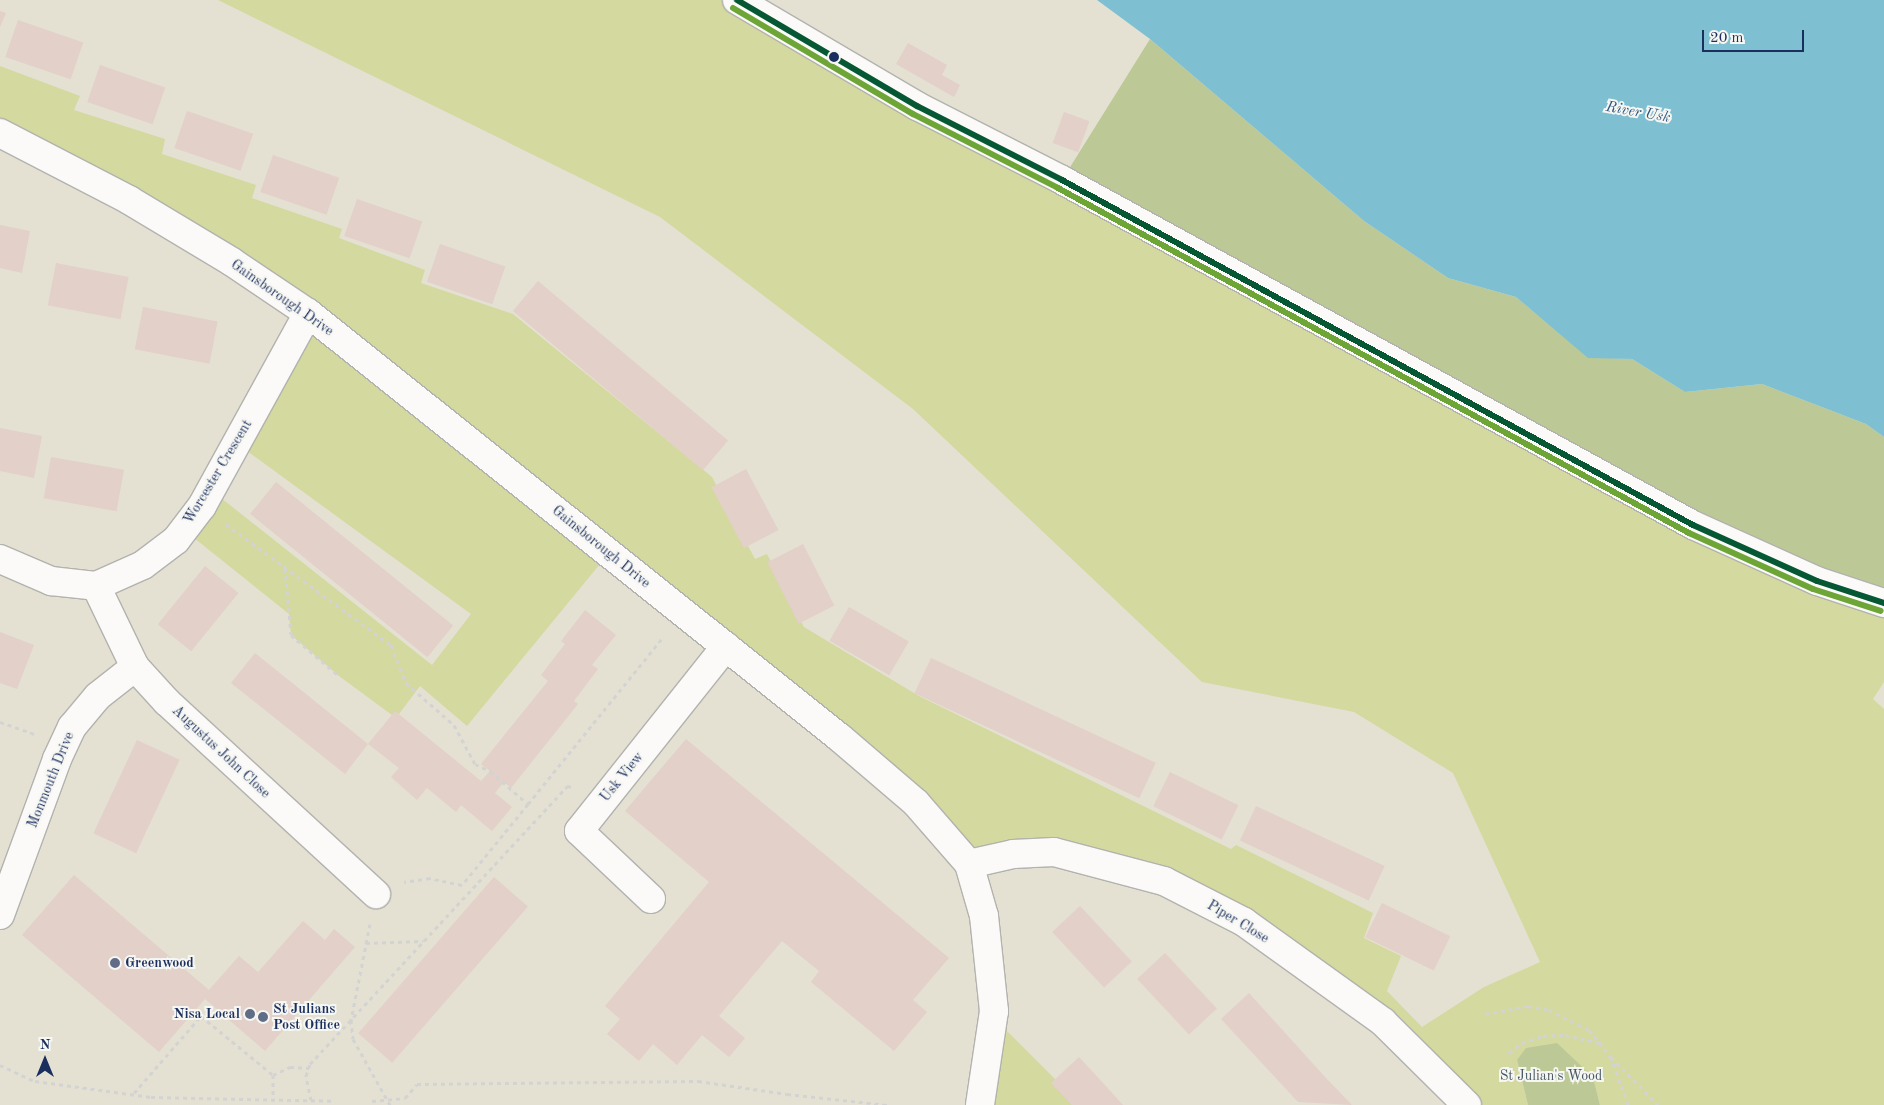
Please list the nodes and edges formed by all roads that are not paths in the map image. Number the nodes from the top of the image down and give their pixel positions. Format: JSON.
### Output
{"nodes":[{"id":1,"x":737,"y":0,"type":"edge"},
{"id":2,"x":0,"y":133,"type":"edge"},
{"id":3,"x":308,"y":313,"type":"junction"},
{"id":4,"x":0,"y":559,"type":"edge"},
{"id":5,"x":96,"y":586,"type":"junction"},
{"id":6,"x":1884,"y":603,"type":"edge"},
{"id":7,"x":726,"y":646,"type":"junction"},
{"id":8,"x":135,"y":667,"type":"junction"},
{"id":9,"x":970,"y":864,"type":"junction"},
{"id":10,"x":376,"y":894,"type":"road end"},
{"id":11,"x":651,"y":899,"type":"dead end"},
{"id":12,"x":0,"y":916,"type":"edge"},
{"id":13,"x":1460,"y":1103,"type":"edge"},
{"id":14,"x":980,"y":1105,"type":"edge"}],
"edges":[{"from":1,"to":6,"type":"street"},
{"from":2,"to":3,"type":"street","name":"Gainsborough Drive"},
{"from":3,"to":5,"type":"street","name":"Worcester Crescent"},
{"from":3,"to":7,"type":"street","name":"Gainsborough Drive"},
{"from":4,"to":5,"type":"street"},
{"from":5,"to":8,"type":"street","name":"Augustus John Close"},
{"from":7,"to":9,"type":"street","name":"Gainsborough Drive"},
{"from":7,"to":11,"type":"street","name":"Usk View"},
{"from":8,"to":10,"type":"street","name":"Augustus John Close"},
{"from":8,"to":12,"type":"street","name":"Monmouth Drive"},
{"from":9,"to":13,"type":"street","name":"Piper Close"},
{"from":9,"to":14,"type":"street","name":"Gainsborough Drive"}]}
